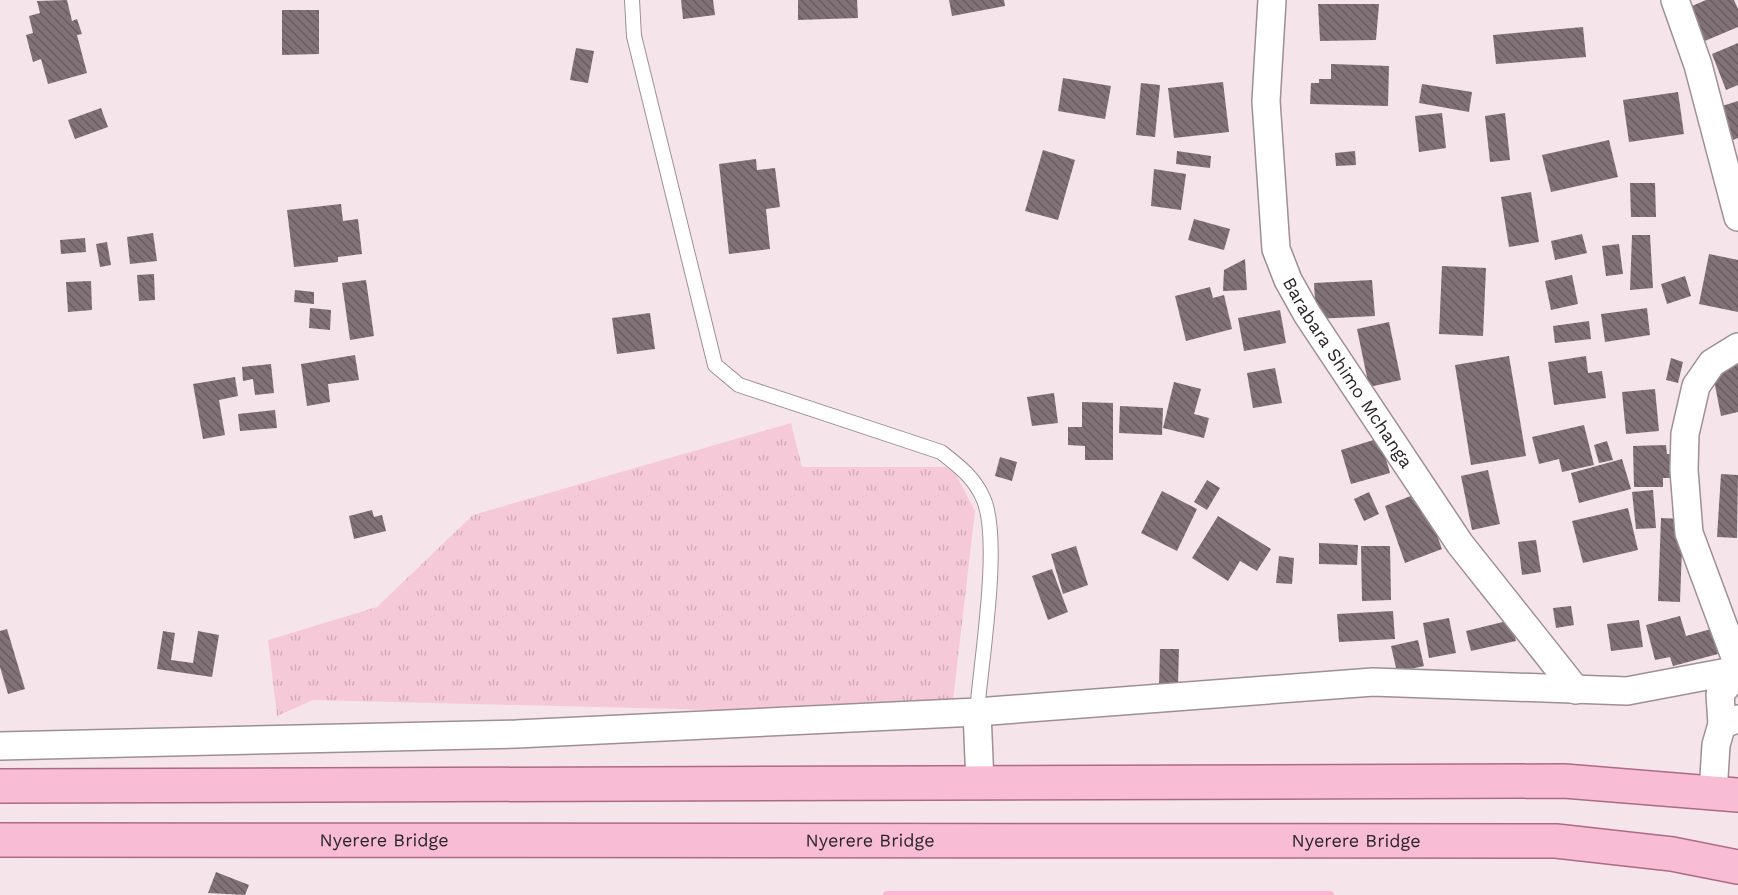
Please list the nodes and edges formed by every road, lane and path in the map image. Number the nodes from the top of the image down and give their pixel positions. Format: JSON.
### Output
{"nodes":[{"id":1,"x":632,"y":0,"type":"edge"},
{"id":2,"x":1272,"y":0,"type":"edge"},
{"id":3,"x":1675,"y":0,"type":"edge"},
{"id":4,"x":1738,"y":217,"type":"edge"},
{"id":5,"x":1738,"y":347,"type":"edge"},
{"id":6,"x":1738,"y":665,"type":"edge"},
{"id":7,"x":1738,"y":671,"type":"edge"},
{"id":8,"x":1576,"y":690,"type":"junction"},
{"id":9,"x":977,"y":712,"type":"junction"},
{"id":10,"x":1730,"y":721,"type":"edge"},
{"id":11,"x":0,"y":746,"type":"edge"},
{"id":12,"x":980,"y":783,"type":"junction"},
{"id":13,"x":0,"y":786,"type":"edge"},
{"id":14,"x":1725,"y":794,"type":"edge"},
{"id":15,"x":0,"y":840,"type":"edge"},
{"id":16,"x":1738,"y":867,"type":"edge"}],
"edges":[{"from":1,"to":9,"type":"lane"},
{"from":2,"to":8,"type":"street","name":"Barabara Shimo Mchanga"},
{"from":3,"to":4,"type":"street"},
{"from":5,"to":6,"type":"street"},
{"from":7,"to":8,"type":"street"},
{"from":7,"to":10,"type":"street"},
{"from":8,"to":9,"type":"street"},
{"from":9,"to":11,"type":"street"},
{"from":9,"to":12,"type":"street"},
{"from":10,"to":14,"type":"street"},
{"from":12,"to":13,"type":"main road"},
{"from":12,"to":14,"type":"main road"},
{"from":15,"to":16,"type":"main road","name":"Nyerere Bridge"}]}
